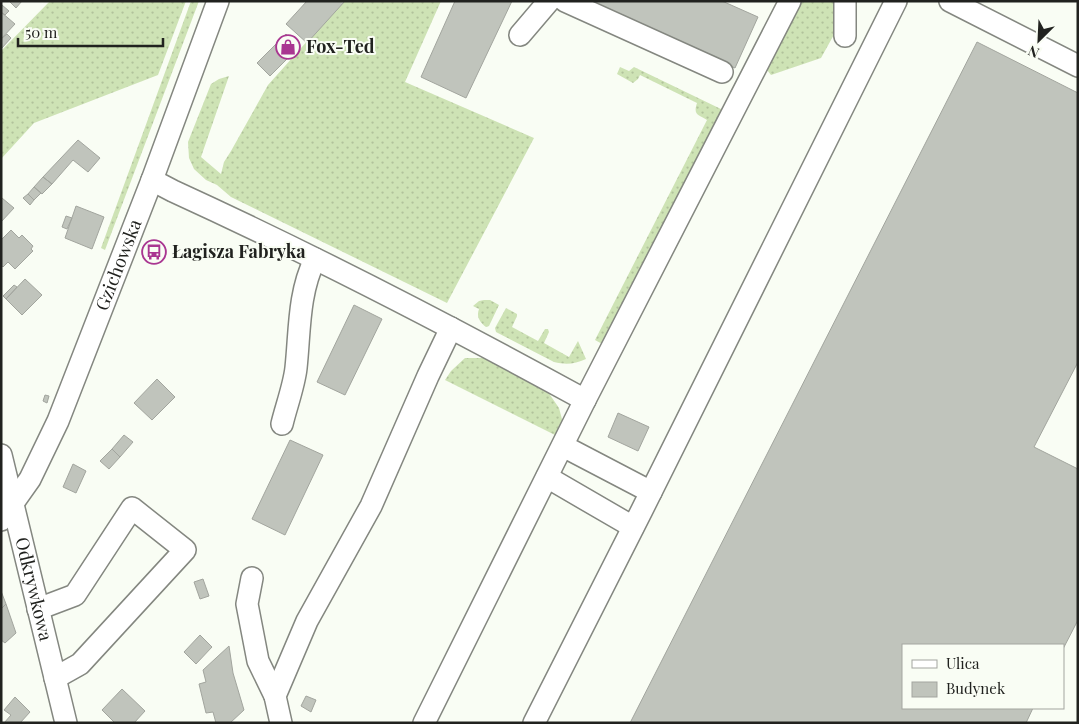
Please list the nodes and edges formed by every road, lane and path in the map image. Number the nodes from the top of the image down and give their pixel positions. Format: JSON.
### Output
{"nodes":[{"id":1,"x":218,"y":1,"type":"edge"},
{"id":2,"x":549,"y":1,"type":"edge"},
{"id":3,"x":564,"y":1,"type":"edge"},
{"id":4,"x":790,"y":1,"type":"edge"},
{"id":5,"x":844,"y":1,"type":"edge"},
{"id":6,"x":896,"y":1,"type":"edge"},
{"id":7,"x":950,"y":1,"type":"edge"},
{"id":8,"x":520,"y":35,"type":"dead end"},
{"id":9,"x":845,"y":36,"type":"dead end"},
{"id":10,"x":1078,"y":66,"type":"edge"},
{"id":11,"x":722,"y":72,"type":"dead end"},
{"id":12,"x":152,"y":180,"type":"junction"},
{"id":13,"x":315,"y":259,"type":"junction"},
{"id":14,"x":451,"y":328,"type":"junction"},
{"id":15,"x":585,"y":400,"type":"junction"},
{"id":16,"x":282,"y":424,"type":"dead end"},
{"id":17,"x":562,"y":446,"type":"junction"},
{"id":18,"x":1,"y":456,"type":"edge"},
{"id":19,"x":547,"y":477,"type":"junction"},
{"id":20,"x":651,"y":492,"type":"junction"},
{"id":21,"x":7,"y":512,"type":"edge"},
{"id":22,"x":634,"y":527,"type":"junction"},
{"id":23,"x":252,"y":578,"type":"dead end"},
{"id":24,"x":38,"y":609,"type":"junction"},
{"id":25,"x":55,"y":678,"type":"junction"},
{"id":26,"x":275,"y":696,"type":"junction"},
{"id":27,"x":66,"y":723,"type":"edge"},
{"id":28,"x":281,"y":723,"type":"edge"},
{"id":29,"x":424,"y":723,"type":"edge"},
{"id":30,"x":534,"y":723,"type":"edge"}],
"edges":[{"from":1,"to":12,"type":"street","name":"Gzichowska"},
{"from":2,"to":8,"type":"street"},
{"from":3,"to":11,"type":"street"},
{"from":4,"to":15,"type":"street"},
{"from":5,"to":9,"type":"street"},
{"from":6,"to":20,"type":"street"},
{"from":7,"to":10,"type":"street"},
{"from":12,"to":13,"type":"street"},
{"from":12,"to":21,"type":"street","name":"Gzichowska"},
{"from":13,"to":14,"type":"street"},
{"from":13,"to":16,"type":"street"},
{"from":14,"to":15,"type":"street"},
{"from":14,"to":26,"type":"street"},
{"from":15,"to":17,"type":"street"},
{"from":17,"to":19,"type":"street"},
{"from":17,"to":20,"type":"street"},
{"from":18,"to":21,"type":"street","name":"Odkrywkowa"},
{"from":19,"to":22,"type":"street"},
{"from":19,"to":29,"type":"street"},
{"from":20,"to":22,"type":"street"},
{"from":21,"to":24,"type":"street","name":"Odkrywkowa"},
{"from":22,"to":30,"type":"street"},
{"from":23,"to":26,"type":"street"},
{"from":24,"to":25,"type":"street","name":"Odkrywkowa"},
{"from":24,"to":25,"type":"street"},
{"from":25,"to":27,"type":"street","name":"Odkrywkowa"},
{"from":26,"to":28,"type":"street"}]}
